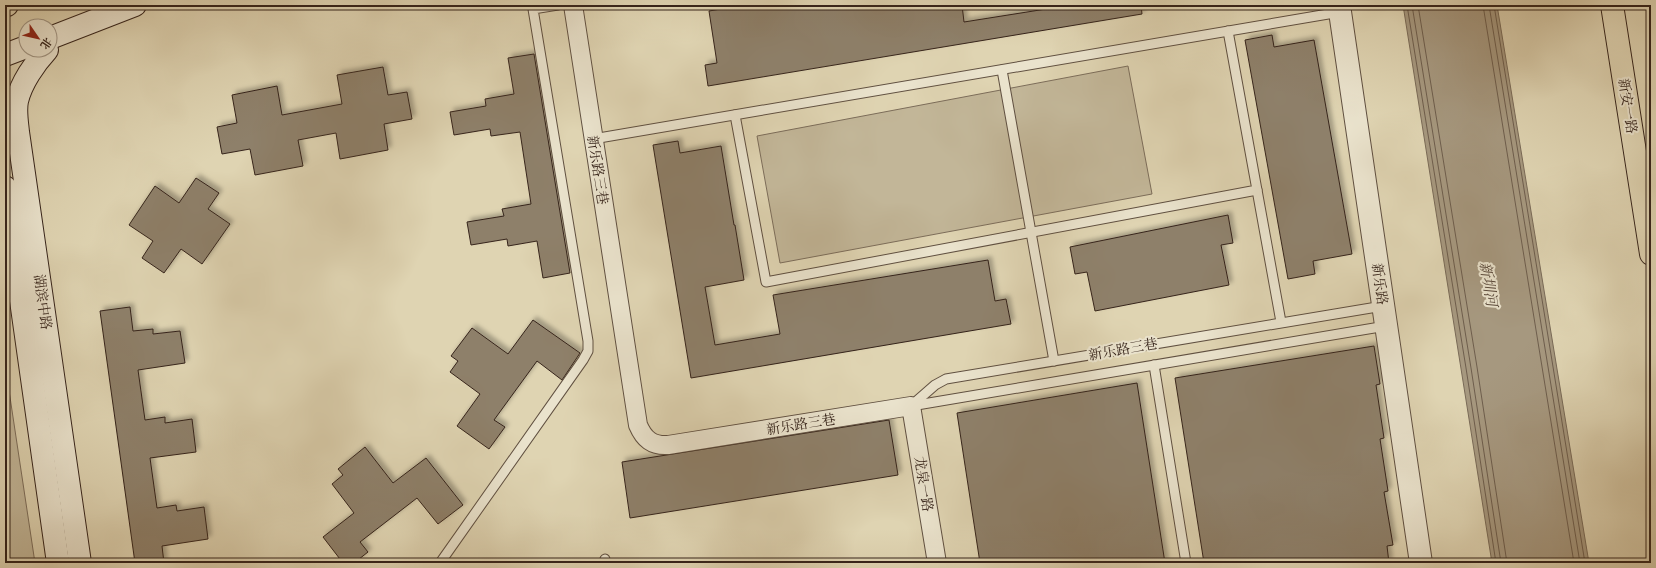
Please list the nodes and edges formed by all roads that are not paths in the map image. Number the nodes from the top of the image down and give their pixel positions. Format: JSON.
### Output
{"nodes":[{"id":1,"x":135,"y":5,"type":"edge"},
{"id":2,"x":558,"y":5,"type":"edge"},
{"id":3,"x":573,"y":5,"type":"edge"},
{"id":4,"x":1612,"y":5,"type":"edge"},
{"id":5,"x":1340,"y":9,"type":"edge"},
{"id":6,"x":1228,"y":31,"type":"junction"},
{"id":7,"x":58,"y":37,"type":"edge"},
{"id":8,"x":18,"y":50,"type":"edge"},
{"id":9,"x":5,"y":55,"type":"edge"},
{"id":10,"x":41,"y":58,"type":"edge"},
{"id":11,"x":1002,"y":70,"type":"junction"},
{"id":12,"x":735,"y":115,"type":"junction"},
{"id":13,"x":594,"y":139,"type":"junction"},
{"id":14,"x":5,"y":187,"type":"edge"},
{"id":15,"x":1257,"y":190,"type":"junction"},
{"id":16,"x":32,"y":222,"type":"junction"},
{"id":17,"x":10,"y":226,"type":"junction"},
{"id":18,"x":1031,"y":233,"type":"junction"},
{"id":19,"x":1651,"y":254,"type":"edge"},
{"id":20,"x":1385,"y":316,"type":"junction"},
{"id":21,"x":1281,"y":322,"type":"junction"},
{"id":22,"x":1054,"y":361,"type":"junction"},
{"id":23,"x":1154,"y":365,"type":"junction"},
{"id":24,"x":911,"y":406,"type":"junction"},
{"id":25,"x":58,"y":563,"type":"edge"},
{"id":26,"x":80,"y":563,"type":"edge"},
{"id":27,"x":440,"y":563,"type":"edge"},
{"id":28,"x":937,"y":563,"type":"edge"},
{"id":29,"x":1186,"y":563,"type":"edge"},
{"id":30,"x":1421,"y":563,"type":"edge"}],
"edges":[{"from":1,"to":7,"type":"main road"},
{"from":2,"to":27,"type":"lane"},
{"from":3,"to":13,"type":"street","name":"新乐路三巷"},
{"from":4,"to":19,"type":"main road","name":"新安一路"},
{"from":5,"to":6,"type":"lane"},
{"from":5,"to":20,"type":"main road","name":"新乐路"},
{"from":6,"to":11,"type":"lane"},
{"from":6,"to":15,"type":"lane"},
{"from":8,"to":9,"type":"main road"},
{"from":10,"to":16,"type":"main road","name":"湖滨中路"},
{"from":11,"to":12,"type":"lane"},
{"from":11,"to":18,"type":"lane"},
{"from":12,"to":13,"type":"lane"},
{"from":12,"to":18,"type":"lane"},
{"from":13,"to":24,"type":"street","name":"新乐路三巷"},
{"from":14,"to":17,"type":"main road","name":"湖滨中路"},
{"from":15,"to":18,"type":"lane"},
{"from":15,"to":21,"type":"lane"},
{"from":16,"to":17,"type":"main road"},
{"from":16,"to":26,"type":"main road","name":"湖滨中路"},
{"from":17,"to":25,"type":"main road","name":"湖滨中路"},
{"from":18,"to":22,"type":"lane"},
{"from":20,"to":21,"type":"lane","name":"新乐路三巷"},
{"from":20,"to":23,"type":"lane"},
{"from":20,"to":30,"type":"main road","name":"新乐路"},
{"from":21,"to":22,"type":"lane","name":"新乐路三巷"},
{"from":22,"to":24,"type":"lane","name":"新乐路三巷"},
{"from":23,"to":24,"type":"lane"},
{"from":23,"to":29,"type":"lane"},
{"from":24,"to":28,"type":"street","name":"龙泉一路"}]}
